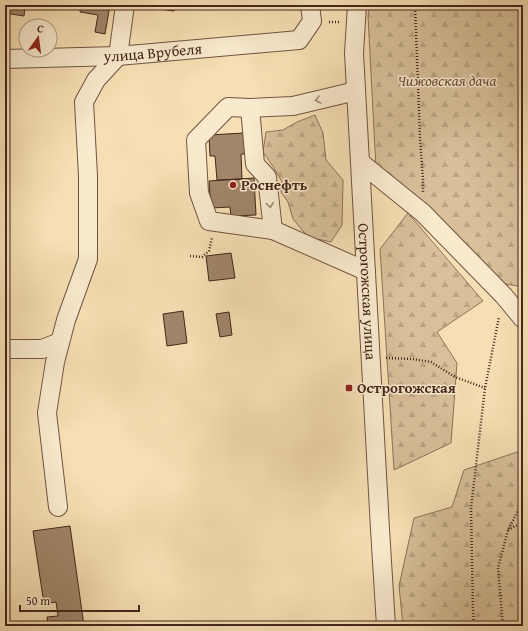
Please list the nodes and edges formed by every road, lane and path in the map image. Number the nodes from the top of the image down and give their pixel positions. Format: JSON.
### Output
{"nodes":[{"id":1,"x":124,"y":5,"type":"edge"},
{"id":2,"x":357,"y":5,"type":"edge"},
{"id":3,"x":415,"y":5,"type":"edge"},
{"id":4,"x":311,"y":13,"type":"edge"},
{"id":5,"x":356,"y":23,"type":"junction"},
{"id":6,"x":118,"y":56,"type":"junction"},
{"id":7,"x":5,"y":59,"type":"edge"},
{"id":8,"x":356,"y":90,"type":"junction"},
{"id":9,"x":250,"y":108,"type":"junction"},
{"id":10,"x":360,"y":162,"type":"junction"},
{"id":11,"x":423,"y":213,"type":"junction"},
{"id":12,"x":216,"y":222,"type":"junction"},
{"id":13,"x":273,"y":230,"type":"junction"},
{"id":14,"x":190,"y":256,"type":"dead end"},
{"id":15,"x":366,"y":271,"type":"junction"},
{"id":16,"x":504,"y":296,"type":"junction"},
{"id":17,"x":523,"y":318,"type":"edge"},
{"id":18,"x":60,"y":342,"type":"junction"},
{"id":19,"x":5,"y":349,"type":"edge"},
{"id":20,"x":371,"y":358,"type":"junction"},
{"id":21,"x":485,"y":388,"type":"junction"},
{"id":22,"x":523,"y":501,"type":"edge"},
{"id":23,"x":58,"y":507,"type":"dead end"},
{"id":24,"x":523,"y":522,"type":"edge"},
{"id":25,"x":508,"y":530,"type":"junction"},
{"id":26,"x":386,"y":626,"type":"edge"},
{"id":27,"x":474,"y":626,"type":"edge"},
{"id":28,"x":503,"y":626,"type":"edge"}],
"edges":[{"from":1,"to":6,"type":"street"},
{"from":2,"to":5,"type":"street","name":"Острогожская улица"},
{"from":3,"to":11,"type":"path"},
{"from":4,"to":5,"type":"path"},
{"from":4,"to":6,"type":"street","name":"улица Врубеля"},
{"from":5,"to":8,"type":"street","name":"Острогожская улица"},
{"from":6,"to":7,"type":"street","name":"улица Врубеля"},
{"from":6,"to":18,"type":"street"},
{"from":8,"to":9,"type":"street","one_way":true},
{"from":8,"to":10,"type":"street","name":"Острогожская улица"},
{"from":9,"to":12,"type":"street"},
{"from":9,"to":13,"type":"street","one_way":true},
{"from":10,"to":11,"type":"street"},
{"from":10,"to":15,"type":"street","name":"Острогожская улица"},
{"from":11,"to":16,"type":"street"},
{"from":12,"to":13,"type":"street"},
{"from":12,"to":14,"type":"path"},
{"from":13,"to":15,"type":"street"},
{"from":15,"to":20,"type":"street","name":"Острогожская улица"},
{"from":16,"to":17,"type":"street"},
{"from":16,"to":21,"type":"path"},
{"from":18,"to":19,"type":"street"},
{"from":18,"to":23,"type":"street"},
{"from":20,"to":21,"type":"path"},
{"from":20,"to":26,"type":"street","name":"Острогожская улица"},
{"from":21,"to":27,"type":"path"},
{"from":22,"to":25,"type":"path"},
{"from":24,"to":25,"type":"path"},
{"from":25,"to":28,"type":"path"}]}
